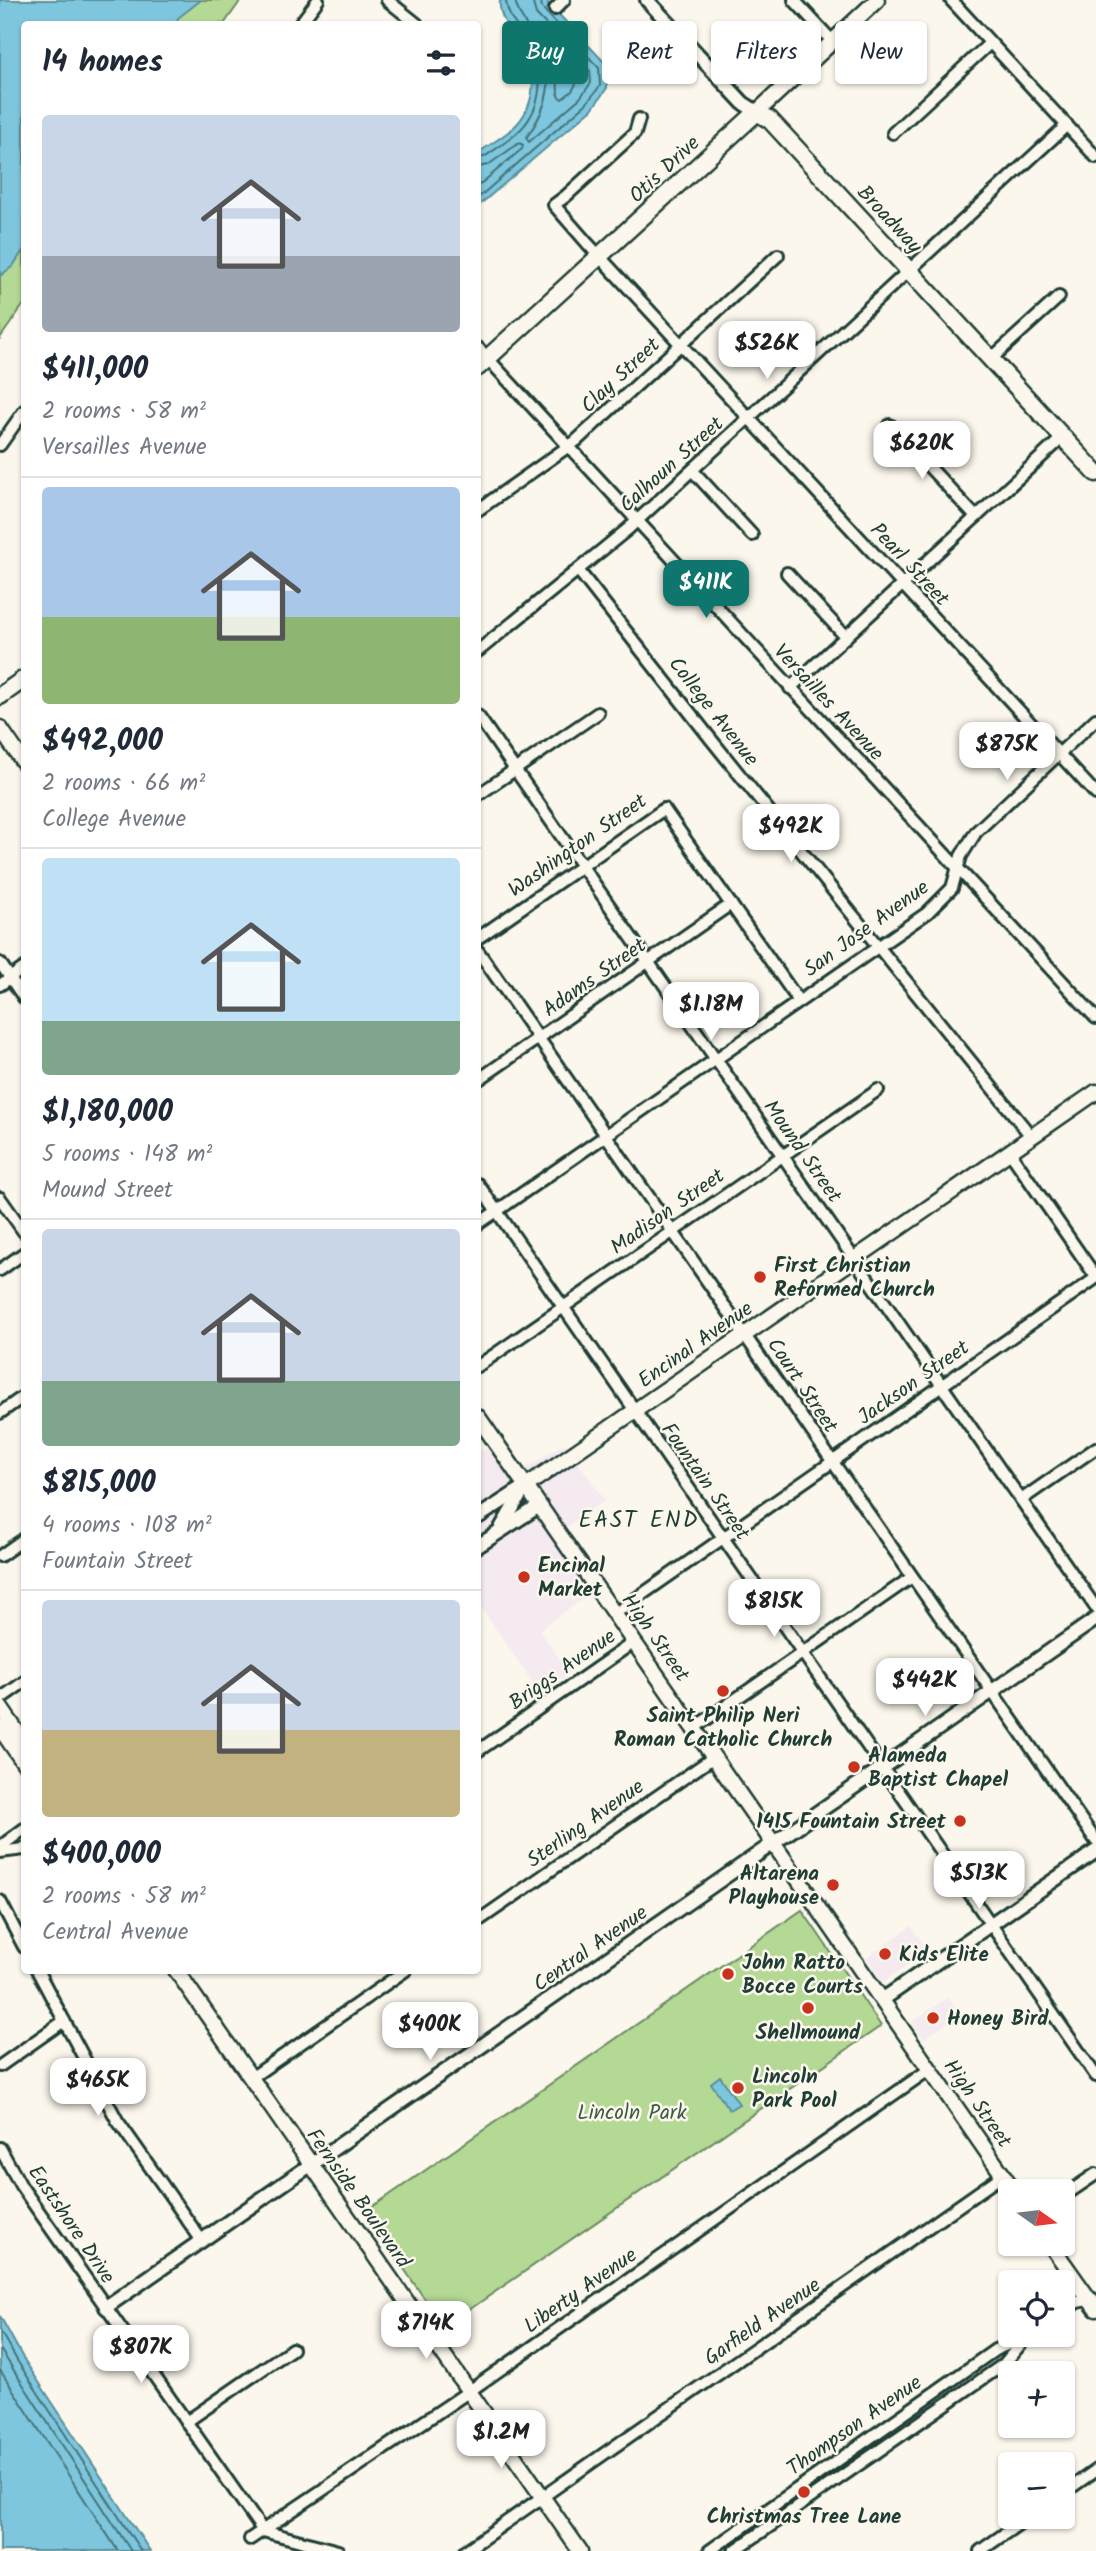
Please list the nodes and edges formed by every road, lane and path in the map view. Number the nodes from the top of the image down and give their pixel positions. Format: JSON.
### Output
{"nodes":[{"id":1,"x":318,"y":0,"type":"edge"},
{"id":2,"x":387,"y":0,"type":"edge"},
{"id":3,"x":565,"y":0,"type":"edge"},
{"id":4,"x":647,"y":0,"type":"edge"},
{"id":5,"x":794,"y":0,"type":"edge"},
{"id":6,"x":877,"y":0,"type":"edge"},
{"id":7,"x":951,"y":0,"type":"edge"},
{"id":8,"x":555,"y":9,"type":"dead end"},
{"id":9,"x":302,"y":21,"type":"edge"},
{"id":10,"x":413,"y":21,"type":"edge"},
{"id":11,"x":832,"y":42,"type":"junction"},
{"id":12,"x":990,"y":43,"type":"junction"},
{"id":13,"x":757,"y":112,"type":"junction"},
{"id":14,"x":639,"y":119,"type":"dead end"},
{"id":15,"x":1067,"y":125,"type":"junction"},
{"id":16,"x":893,"y":133,"type":"dead end"},
{"id":17,"x":1096,"y":157,"type":"edge"},
{"id":18,"x":778,"y":255,"type":"dead end"},
{"id":19,"x":600,"y":256,"type":"junction"},
{"id":20,"x":909,"y":271,"type":"junction"},
{"id":21,"x":1059,"y":297,"type":"dead end"},
{"id":22,"x":681,"y":345,"type":"junction"},
{"id":23,"x":481,"y":358,"type":"edge"},
{"id":24,"x":991,"y":359,"type":"junction"},
{"id":25,"x":21,"y":415,"type":"edge"},
{"id":26,"x":750,"y":419,"type":"junction"},
{"id":27,"x":890,"y":425,"type":"dead end"},
{"id":28,"x":1062,"y":437,"type":"junction"},
{"id":29,"x":0,"y":445,"type":"edge"},
{"id":30,"x":568,"y":447,"type":"junction"},
{"id":31,"x":693,"y":471,"type":"junction"},
{"id":32,"x":1096,"y":473,"type":"edge"},
{"id":33,"x":481,"y":508,"type":"edge"},
{"id":34,"x":976,"y":517,"type":"junction"},
{"id":35,"x":636,"y":522,"type":"junction"},
{"id":36,"x":752,"y":535,"type":"dead end"},
{"id":37,"x":578,"y":570,"type":"junction"},
{"id":38,"x":787,"y":573,"type":"dead end"},
{"id":39,"x":902,"y":585,"type":"junction"},
{"id":40,"x":846,"y":637,"type":"junction"},
{"id":41,"x":481,"y":649,"type":"edge"},
{"id":42,"x":21,"y":681,"type":"edge"},
{"id":43,"x":790,"y":688,"type":"junction"},
{"id":44,"x":0,"y":696,"type":"edge"},
{"id":45,"x":598,"y":713,"type":"dead end"},
{"id":46,"x":1096,"y":719,"type":"edge"},
{"id":47,"x":481,"y":720,"type":"edge"},
{"id":48,"x":0,"y":728,"type":"edge"},
{"id":49,"x":1059,"y":754,"type":"junction"},
{"id":50,"x":21,"y":759,"type":"edge"},
{"id":51,"x":514,"y":769,"type":"junction"},
{"id":52,"x":481,"y":793,"type":"edge"},
{"id":53,"x":1096,"y":794,"type":"edge"},
{"id":54,"x":582,"y":866,"type":"junction"},
{"id":55,"x":958,"y":869,"type":"junction"},
{"id":56,"x":731,"y":904,"type":"junction"},
{"id":57,"x":481,"y":936,"type":"edge"},
{"id":58,"x":878,"y":945,"type":"junction"},
{"id":59,"x":481,"y":955,"type":"edge"},
{"id":60,"x":0,"y":962,"type":"edge"},
{"id":61,"x":648,"y":962,"type":"junction"},
{"id":62,"x":21,"y":970,"type":"edge"},
{"id":63,"x":11,"y":978,"type":"junction"},
{"id":64,"x":0,"y":985,"type":"edge"},
{"id":65,"x":21,"y":993,"type":"edge"},
{"id":66,"x":798,"y":1000,"type":"junction"},
{"id":67,"x":1096,"y":1018,"type":"edge"},
{"id":68,"x":539,"y":1038,"type":"junction"},
{"id":69,"x":715,"y":1058,"type":"junction"},
{"id":70,"x":481,"y":1078,"type":"edge"},
{"id":71,"x":878,"y":1090,"type":"dead end"},
{"id":72,"x":1096,"y":1092,"type":"edge"},
{"id":73,"x":605,"y":1134,"type":"junction"},
{"id":74,"x":1031,"y":1136,"type":"junction"},
{"id":75,"x":1009,"y":1151,"type":"junction"},
{"id":76,"x":782,"y":1155,"type":"junction"},
{"id":77,"x":481,"y":1188,"type":"edge"},
{"id":78,"x":0,"y":1198,"type":"edge"},
{"id":79,"x":496,"y":1210,"type":"junction"},
{"id":80,"x":481,"y":1222,"type":"edge"},
{"id":81,"x":21,"y":1228,"type":"edge"},
{"id":82,"x":673,"y":1230,"type":"junction"},
{"id":83,"x":21,"y":1255,"type":"edge"},
{"id":84,"x":855,"y":1259,"type":"junction"},
{"id":85,"x":0,"y":1270,"type":"edge"},
{"id":86,"x":1096,"y":1277,"type":"edge"},
{"id":87,"x":563,"y":1307,"type":"junction"},
{"id":88,"x":745,"y":1335,"type":"junction"},
{"id":89,"x":481,"y":1364,"type":"edge"},
{"id":90,"x":941,"y":1386,"type":"junction"},
{"id":91,"x":21,"y":1398,"type":"edge"},
{"id":92,"x":635,"y":1411,"type":"junction"},
{"id":93,"x":0,"y":1413,"type":"edge"},
{"id":94,"x":481,"y":1421,"type":"edge"},
{"id":95,"x":1096,"y":1448,"type":"edge"},
{"id":96,"x":831,"y":1461,"type":"junction"},
{"id":97,"x":526,"y":1486,"type":"junction"},
{"id":98,"x":1021,"y":1500,"type":"junction"},
{"id":99,"x":540,"y":1506,"type":"junction"},
{"id":100,"x":481,"y":1515,"type":"edge"},
{"id":101,"x":500,"y":1531,"type":"junction"},
{"id":102,"x":723,"y":1538,"type":"junction"},
{"id":103,"x":21,"y":1541,"type":"edge"},
{"id":104,"x":481,"y":1544,"type":"edge"},
{"id":105,"x":0,"y":1556,"type":"edge"},
{"id":106,"x":912,"y":1577,"type":"junction"},
{"id":107,"x":1096,"y":1608,"type":"edge"},
{"id":108,"x":614,"y":1614,"type":"junction"},
{"id":109,"x":1096,"y":1619,"type":"edge"},
{"id":110,"x":634,"y":1642,"type":"junction"},
{"id":111,"x":803,"y":1652,"type":"junction"},
{"id":112,"x":21,"y":1684,"type":"edge"},
{"id":113,"x":993,"y":1692,"type":"junction"},
{"id":114,"x":0,"y":1699,"type":"edge"},
{"id":115,"x":0,"y":1707,"type":"edge"},
{"id":116,"x":0,"y":1728,"type":"edge"},
{"id":117,"x":694,"y":1728,"type":"junction"},
{"id":118,"x":21,"y":1738,"type":"edge"},
{"id":119,"x":481,"y":1749,"type":"edge"},
{"id":120,"x":714,"y":1757,"type":"junction"},
{"id":121,"x":21,"y":1759,"type":"edge"},
{"id":122,"x":883,"y":1768,"type":"junction"},
{"id":123,"x":21,"y":1831,"type":"edge"},
{"id":124,"x":1096,"y":1841,"type":"edge"},
{"id":125,"x":774,"y":1844,"type":"junction"},
{"id":126,"x":0,"y":1847,"type":"edge"},
{"id":127,"x":21,"y":1849,"type":"edge"},
{"id":128,"x":1096,"y":1851,"type":"edge"},
{"id":129,"x":0,"y":1852,"type":"edge"},
{"id":130,"x":0,"y":1901,"type":"edge"},
{"id":131,"x":481,"y":1919,"type":"edge"},
{"id":132,"x":990,"y":1924,"type":"junction"},
{"id":133,"x":21,"y":1941,"type":"edge"},
{"id":134,"x":39,"y":1974,"type":"edge"},
{"id":135,"x":179,"y":1974,"type":"edge"},
{"id":136,"x":400,"y":1974,"type":"edge"},
{"id":137,"x":882,"y":2000,"type":"junction"},
{"id":138,"x":64,"y":2021,"type":"junction"},
{"id":139,"x":0,"y":2066,"type":"edge"},
{"id":140,"x":930,"y":2069,"type":"junction"},
{"id":141,"x":1096,"y":2076,"type":"edge"},
{"id":142,"x":251,"y":2078,"type":"junction"},
{"id":143,"x":0,"y":2148,"type":"edge"},
{"id":144,"x":311,"y":2165,"type":"junction"},
{"id":145,"x":1096,"y":2174,"type":"edge"},
{"id":146,"x":1003,"y":2175,"type":"junction"},
{"id":147,"x":1006,"y":2179,"type":"edge"},
{"id":148,"x":1075,"y":2188,"type":"edge"},
{"id":149,"x":202,"y":2241,"type":"junction"},
{"id":150,"x":1059,"y":2256,"type":"edge"},
{"id":151,"x":1075,"y":2303,"type":"edge"},
{"id":152,"x":1094,"y":2303,"type":"edge"},
{"id":153,"x":106,"y":2307,"type":"junction"},
{"id":154,"x":1002,"y":2347,"type":"edge"},
{"id":155,"x":1019,"y":2347,"type":"edge"},
{"id":156,"x":292,"y":2349,"type":"dead end"},
{"id":157,"x":468,"y":2392,"type":"junction"},
{"id":158,"x":186,"y":2422,"type":"junction"},
{"id":159,"x":1096,"y":2470,"type":"edge"},
{"id":160,"x":1075,"y":2485,"type":"edge"},
{"id":161,"x":796,"y":2489,"type":"junction"},
{"id":162,"x":541,"y":2498,"type":"junction"},
{"id":163,"x":804,"y":2502,"type":"junction"},
{"id":164,"x":1011,"y":2529,"type":"edge"},
{"id":165,"x":263,"y":2531,"type":"junction"},
{"id":166,"x":250,"y":2539,"type":"dead end"},
{"id":167,"x":338,"y":2551,"type":"edge"},
{"id":168,"x":465,"y":2551,"type":"edge"},
{"id":169,"x":580,"y":2551,"type":"edge"},
{"id":170,"x":709,"y":2551,"type":"edge"},
{"id":171,"x":734,"y":2551,"type":"edge"},
{"id":172,"x":980,"y":2551,"type":"edge"}],
"edges":[{"from":1,"to":9,"type":"street"},
{"from":2,"to":10,"type":"street"},
{"from":3,"to":8,"type":"street"},
{"from":4,"to":13,"type":"street","name":"Broadway"},
{"from":5,"to":11,"type":"street"},
{"from":6,"to":11,"type":"main road","name":"Otis Drive"},
{"from":7,"to":12,"type":"street"},
{"from":11,"to":13,"type":"main road","name":"Otis Drive"},
{"from":12,"to":15,"type":"street"},
{"from":12,"to":16,"type":"street"},
{"from":13,"to":19,"type":"main road","name":"Otis Drive"},
{"from":13,"to":20,"type":"main road","name":"Broadway"},
{"from":14,"to":19,"type":"street","name":"Pearl Street"},
{"from":15,"to":17,"type":"street"},
{"from":15,"to":20,"type":"street","name":"Calhoun Street"},
{"from":18,"to":22,"type":"street","name":"Clay Street"},
{"from":19,"to":22,"type":"street","name":"Pearl Street"},
{"from":19,"to":23,"type":"main road","name":"Otis Drive"},
{"from":20,"to":24,"type":"main road","name":"Broadway"},
{"from":20,"to":26,"type":"street","name":"Calhoun Street"},
{"from":21,"to":24,"type":"street"},
{"from":22,"to":26,"type":"street","name":"Pearl Street"},
{"from":22,"to":30,"type":"street","name":"Clay Street"},
{"from":23,"to":30,"type":"street","name":"Versailles Avenue"},
{"from":24,"to":28,"type":"main road","name":"Broadway"},
{"from":25,"to":29,"type":"street"},
{"from":26,"to":31,"type":"street","name":"Calhoun Street"},
{"from":26,"to":39,"type":"street","name":"Pearl Street"},
{"from":27,"to":34,"type":"street"},
{"from":28,"to":32,"type":"main road","name":"Broadway"},
{"from":28,"to":34,"type":"street"},
{"from":30,"to":33,"type":"street","name":"Clay Street"},
{"from":30,"to":35,"type":"street","name":"Versailles Avenue"},
{"from":31,"to":35,"type":"street","name":"Calhoun Street"},
{"from":31,"to":36,"type":"street"},
{"from":34,"to":39,"type":"street"},
{"from":35,"to":37,"type":"street","name":"Calhoun Street"},
{"from":35,"to":43,"type":"street","name":"Versailles Avenue"},
{"from":37,"to":41,"type":"street","name":"Calhoun Street"},
{"from":37,"to":58,"type":"street","name":"College Avenue"},
{"from":38,"to":40,"type":"street"},
{"from":39,"to":40,"type":"street"},
{"from":39,"to":49,"type":"street","name":"Pearl Street"},
{"from":40,"to":43,"type":"street"},
{"from":42,"to":44,"type":"main road"},
{"from":43,"to":55,"type":"street","name":"Versailles Avenue"},
{"from":45,"to":51,"type":"street"},
{"from":46,"to":49,"type":"street","name":"San Jose Avenue"},
{"from":47,"to":51,"type":"street","name":"Mound Street"},
{"from":48,"to":50,"type":"main road"},
{"from":49,"to":53,"type":"street","name":"Pearl Street"},
{"from":49,"to":55,"type":"street","name":"San Jose Avenue"},
{"from":51,"to":52,"type":"street"},
{"from":51,"to":54,"type":"street","name":"Mound Street"},
{"from":54,"to":56,"type":"street","name":"Washington Street"},
{"from":54,"to":57,"type":"street","name":"Washington Street"},
{"from":54,"to":61,"type":"street","name":"Mound Street"},
{"from":55,"to":58,"type":"street","name":"San Jose Avenue"},
{"from":55,"to":67,"type":"street","name":"Versailles Avenue"},
{"from":56,"to":61,"type":"street","name":"Adams Street"},
{"from":56,"to":66,"type":"street"},
{"from":58,"to":66,"type":"street","name":"San Jose Avenue"},
{"from":58,"to":74,"type":"street","name":"College Avenue"},
{"from":59,"to":68,"type":"street","name":"Court Street"},
{"from":60,"to":63,"type":"street"},
{"from":61,"to":68,"type":"street","name":"Adams Street"},
{"from":61,"to":69,"type":"street","name":"Mound Street"},
{"from":62,"to":63,"type":"street"},
{"from":63,"to":64,"type":"street"},
{"from":63,"to":65,"type":"street"},
{"from":66,"to":69,"type":"street","name":"San Jose Avenue"},
{"from":68,"to":70,"type":"street","name":"Adams Street"},
{"from":68,"to":73,"type":"street","name":"Court Street"},
{"from":69,"to":73,"type":"street","name":"San Jose Avenue"},
{"from":69,"to":76,"type":"street","name":"Mound Street"},
{"from":71,"to":76,"type":"street","name":"Madison Street"},
{"from":72,"to":74,"type":"main road","name":"Encinal Avenue"},
{"from":73,"to":79,"type":"street","name":"San Jose Avenue"},
{"from":73,"to":82,"type":"street","name":"Court Street"},
{"from":74,"to":75,"type":"main road","name":"Encinal Avenue"},
{"from":75,"to":84,"type":"main road","name":"Encinal Avenue"},
{"from":75,"to":86,"type":"street"},
{"from":76,"to":82,"type":"street","name":"Madison Street"},
{"from":76,"to":84,"type":"street","name":"Mound Street"},
{"from":77,"to":79,"type":"street","name":"Fountain Street"},
{"from":78,"to":81,"type":"street"},
{"from":79,"to":80,"type":"street","name":"San Jose Avenue"},
{"from":79,"to":87,"type":"street","name":"Fountain Street"},
{"from":82,"to":87,"type":"street","name":"Madison Street"},
{"from":82,"to":88,"type":"street","name":"Court Street"},
{"from":83,"to":85,"type":"street"},
{"from":84,"to":88,"type":"main road","name":"Encinal Avenue"},
{"from":84,"to":90,"type":"street","name":"Mound Street"},
{"from":86,"to":90,"type":"street","name":"Jackson Street"},
{"from":87,"to":89,"type":"street","name":"Madison Street"},
{"from":87,"to":92,"type":"street","name":"Fountain Street"},
{"from":88,"to":92,"type":"main road","name":"Encinal Avenue"},
{"from":88,"to":96,"type":"street","name":"Court Street"},
{"from":90,"to":96,"type":"street","name":"Jackson Street"},
{"from":90,"to":98,"type":"street","name":"Mound Street"},
{"from":91,"to":93,"type":"street"},
{"from":92,"to":97,"type":"main road","name":"Encinal Avenue"},
{"from":92,"to":102,"type":"street","name":"Fountain Street"},
{"from":94,"to":97,"type":"main road","name":"High Street"},
{"from":95,"to":98,"type":"street"},
{"from":96,"to":102,"type":"street","name":"Jackson Street"},
{"from":96,"to":106,"type":"street","name":"Court Street"},
{"from":97,"to":99,"type":"main road","name":"High Street"},
{"from":97,"to":100,"type":"street","name":"Encinal Avenue"},
{"from":97,"to":101,"type":"street","name":"Encinal Avenue"},
{"from":98,"to":107,"type":"street","name":"Mound Street"},
{"from":99,"to":101,"type":"street","name":"Encinal Avenue"},
{"from":99,"to":108,"type":"main road","name":"High Street"},
{"from":101,"to":104,"type":"street","name":"Encinal Avenue"},
{"from":102,"to":108,"type":"street","name":"Jackson Street"},
{"from":102,"to":111,"type":"street","name":"Fountain Street"},
{"from":103,"to":105,"type":"street"},
{"from":106,"to":111,"type":"street"},
{"from":106,"to":113,"type":"street","name":"Court Street"},
{"from":108,"to":110,"type":"main road","name":"High Street"},
{"from":109,"to":113,"type":"street","name":"Central Avenue"},
{"from":110,"to":117,"type":"main road","name":"High Street"},
{"from":110,"to":119,"type":"street","name":"Briggs Avenue"},
{"from":111,"to":117,"type":"street"},
{"from":111,"to":122,"type":"street","name":"Fountain Street"},
{"from":112,"to":114,"type":"street"},
{"from":113,"to":122,"type":"street","name":"Central Avenue"},
{"from":113,"to":124,"type":"street","name":"Court Street"},
{"from":115,"to":118,"type":"main road"},
{"from":116,"to":121,"type":"main road"},
{"from":117,"to":120,"type":"main road","name":"High Street"},
{"from":120,"to":125,"type":"main road","name":"High Street"},
{"from":120,"to":131,"type":"street","name":"Sterling Avenue"},
{"from":122,"to":125,"type":"street","name":"Central Avenue"},
{"from":122,"to":132,"type":"street","name":"Fountain Street"},
{"from":123,"to":126,"type":"street"},
{"from":125,"to":137,"type":"main road","name":"High Street"},
{"from":125,"to":144,"type":"street","name":"Central Avenue"},
{"from":127,"to":129,"type":"street"},
{"from":128,"to":132,"type":"street"},
{"from":130,"to":133,"type":"street"},
{"from":132,"to":137,"type":"street"},
{"from":132,"to":141,"type":"street","name":"Fountain Street"},
{"from":134,"to":138,"type":"street"},
{"from":135,"to":142,"type":"main road","name":"Fernside Boulevard"},
{"from":136,"to":142,"type":"street"},
{"from":137,"to":140,"type":"main road","name":"High Street"},
{"from":138,"to":139,"type":"street"},
{"from":138,"to":149,"type":"street"},
{"from":140,"to":146,"type":"main road","name":"High Street"},
{"from":140,"to":157,"type":"street","name":"Liberty Avenue"},
{"from":142,"to":144,"type":"main road","name":"Fernside Boulevard"},
{"from":143,"to":153,"type":"street","name":"Eastshore Drive"},
{"from":144,"to":149,"type":"street","name":"Central Avenue"},
{"from":144,"to":157,"type":"main road","name":"Fernside Boulevard"},
{"from":145,"to":148,"type":"street"},
{"from":146,"to":147,"type":"main road","name":"High Street"},
{"from":146,"to":162,"type":"street","name":"Garfield Avenue"},
{"from":149,"to":153,"type":"street","name":"Central Avenue"},
{"from":150,"to":152,"type":"main road"},
{"from":151,"to":152,"type":"street"},
{"from":153,"to":158,"type":"street","name":"Eastshore Drive"},
{"from":154,"to":161,"type":"street","name":"Thompson Avenue"},
{"from":155,"to":163,"type":"street","name":"Thompson Avenue"},
{"from":156,"to":158,"type":"street"},
{"from":157,"to":162,"type":"main road","name":"Fernside Boulevard"},
{"from":157,"to":165,"type":"street","name":"Liberty Avenue"},
{"from":158,"to":165,"type":"street","name":"Eastshore Drive"},
{"from":159,"to":160,"type":"street"},
{"from":161,"to":163,"type":"street"},
{"from":161,"to":170,"type":"street","name":"Thompson Avenue"},
{"from":162,"to":168,"type":"street"},
{"from":162,"to":169,"type":"main road","name":"Fernside Boulevard"},
{"from":163,"to":171,"type":"street","name":"Thompson Avenue"},
{"from":164,"to":172,"type":"street"},
{"from":165,"to":166,"type":"street","name":"Liberty Avenue"},
{"from":165,"to":167,"type":"street"}]}
